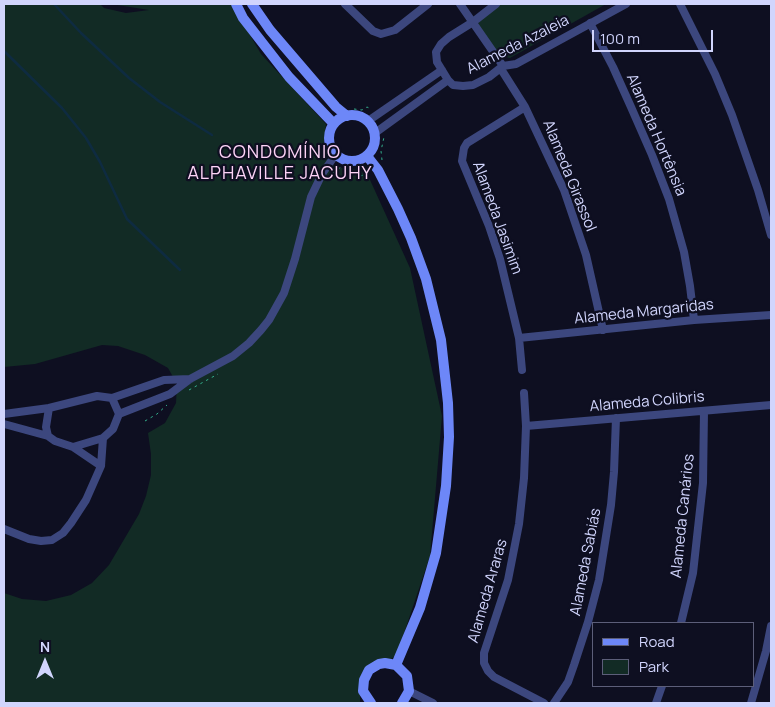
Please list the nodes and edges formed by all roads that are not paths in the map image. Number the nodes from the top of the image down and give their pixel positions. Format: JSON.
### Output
{"nodes":[{"id":1,"x":236,"y":4,"type":"edge"},
{"id":2,"x":252,"y":4,"type":"edge"},
{"id":3,"x":345,"y":4,"type":"edge"},
{"id":4,"x":428,"y":4,"type":"edge"},
{"id":5,"x":460,"y":4,"type":"edge"},
{"id":6,"x":496,"y":4,"type":"edge"},
{"id":7,"x":626,"y":4,"type":"edge"},
{"id":8,"x":680,"y":4,"type":"edge"},
{"id":9,"x":473,"y":22,"type":"junction"},
{"id":10,"x":590,"y":23,"type":"junction"},
{"id":11,"x":502,"y":68,"type":"junction"},
{"id":12,"x":442,"y":70,"type":"junction"},
{"id":13,"x":448,"y":80,"type":"junction"},
{"id":14,"x":412,"y":91,"type":"junction"},
{"id":15,"x":419,"y":100,"type":"junction"},
{"id":16,"x":525,"y":107,"type":"junction"},
{"id":17,"x":347,"y":111,"type":"junction"},
{"id":18,"x":372,"y":119,"type":"junction"},
{"id":19,"x":334,"y":124,"type":"junction"},
{"id":20,"x":379,"y":131,"type":"junction"},
{"id":21,"x":336,"y":154,"type":"junction"},
{"id":22,"x":367,"y":156,"type":"junction"},
{"id":23,"x":771,"y":235,"type":"edge"},
{"id":24,"x":771,"y":315,"type":"edge"},
{"id":25,"x":694,"y":320,"type":"junction"},
{"id":26,"x":602,"y":330,"type":"junction"},
{"id":27,"x":519,"y":338,"type":"junction"},
{"id":28,"x":522,"y":370,"type":"dead end"},
{"id":29,"x":190,"y":379,"type":"junction"},
{"id":30,"x":155,"y":383,"type":"junction"},
{"id":31,"x":524,"y":393,"type":"dead end"},
{"id":32,"x":112,"y":398,"type":"junction"},
{"id":33,"x":161,"y":398,"type":"junction"},
{"id":34,"x":771,"y":405,"type":"edge"},
{"id":35,"x":49,"y":408,"type":"junction"},
{"id":36,"x":704,"y":411,"type":"junction"},
{"id":37,"x":4,"y":414,"type":"edge"},
{"id":38,"x":119,"y":414,"type":"junction"},
{"id":39,"x":616,"y":418,"type":"junction"},
{"id":40,"x":4,"y":424,"type":"edge"},
{"id":41,"x":526,"y":426,"type":"junction"},
{"id":42,"x":48,"y":436,"type":"junction"},
{"id":43,"x":103,"y":438,"type":"junction"},
{"id":44,"x":73,"y":447,"type":"junction"},
{"id":45,"x":101,"y":466,"type":"junction"},
{"id":46,"x":4,"y":529,"type":"edge"},
{"id":47,"x":681,"y":622,"type":"edge"},
{"id":48,"x":771,"y":626,"type":"edge"},
{"id":49,"x":396,"y":665,"type":"junction"},
{"id":50,"x":662,"y":687,"type":"edge"},
{"id":51,"x":409,"y":690,"type":"junction"},
{"id":52,"x":370,"y":703,"type":"edge"},
{"id":53,"x":404,"y":703,"type":"edge"},
{"id":54,"x":433,"y":703,"type":"edge"},
{"id":55,"x":544,"y":703,"type":"edge"},
{"id":56,"x":554,"y":703,"type":"edge"},
{"id":57,"x":656,"y":703,"type":"edge"},
{"id":58,"x":751,"y":703,"type":"edge"}],
"edges":[{"from":1,"to":19,"type":"street"},
{"from":2,"to":17,"type":"street"},
{"from":3,"to":4,"type":"street"},
{"from":5,"to":9,"type":"street","name":"Alameda Girassol"},
{"from":6,"to":9,"type":"street"},
{"from":7,"to":10,"type":"street","name":"Alameda Azaleia"},
{"from":8,"to":23,"type":"street"},
{"from":9,"to":11,"type":"street","name":"Alameda Girassol"},
{"from":9,"to":12,"type":"street"},
{"from":10,"to":11,"type":"street","name":"Alameda Azaleia"},
{"from":10,"to":25,"type":"street","name":"Alameda Hortênsia"},
{"from":11,"to":13,"type":"street","name":"Alameda Azaleia"},
{"from":11,"to":16,"type":"street","name":"Alameda Girassol"},
{"from":12,"to":13,"type":"street"},
{"from":12,"to":14,"type":"street"},
{"from":13,"to":15,"type":"street"},
{"from":14,"to":15,"type":"street"},
{"from":14,"to":18,"type":"street"},
{"from":15,"to":20,"type":"street"},
{"from":16,"to":26,"type":"street","name":"Alameda Girassol"},
{"from":16,"to":27,"type":"street","name":"Alameda Jasimim"},
{"from":17,"to":18,"type":"street"},
{"from":17,"to":19,"type":"street"},
{"from":18,"to":20,"type":"street"},
{"from":19,"to":21,"type":"street"},
{"from":20,"to":22,"type":"street"},
{"from":21,"to":22,"type":"street"},
{"from":21,"to":29,"type":"street"},
{"from":22,"to":49,"type":"street"},
{"from":24,"to":25,"type":"street","name":"Alameda Margaridas"},
{"from":25,"to":26,"type":"street","name":"Alameda Margaridas"},
{"from":26,"to":27,"type":"street","name":"Alameda Margaridas"},
{"from":27,"to":28,"type":"street","name":"Alameda Jasimim"},
{"from":29,"to":30,"type":"street"},
{"from":29,"to":33,"type":"street"},
{"from":30,"to":32,"type":"street"},
{"from":30,"to":33,"type":"street"},
{"from":31,"to":41,"type":"street","name":"Alameda Araras"},
{"from":32,"to":35,"type":"street"},
{"from":32,"to":38,"type":"street"},
{"from":33,"to":38,"type":"street"},
{"from":34,"to":36,"type":"street","name":"Alameda Colibris"},
{"from":35,"to":37,"type":"street"},
{"from":35,"to":42,"type":"street"},
{"from":36,"to":39,"type":"street","name":"Alameda Colibris"},
{"from":36,"to":47,"type":"street","name":"Alameda Canários"},
{"from":38,"to":43,"type":"street"},
{"from":39,"to":41,"type":"street","name":"Alameda Colibris"},
{"from":39,"to":56,"type":"street","name":"Alameda Sabiás"},
{"from":40,"to":42,"type":"street"},
{"from":41,"to":55,"type":"street","name":"Alameda Araras"},
{"from":42,"to":44,"type":"street"},
{"from":43,"to":44,"type":"street"},
{"from":43,"to":45,"type":"street"},
{"from":44,"to":45,"type":"street"},
{"from":45,"to":46,"type":"street"},
{"from":48,"to":58,"type":"street"},
{"from":49,"to":51,"type":"street"},
{"from":49,"to":52,"type":"street"},
{"from":50,"to":57,"type":"street"},
{"from":51,"to":53,"type":"street"},
{"from":51,"to":54,"type":"street"}]}
